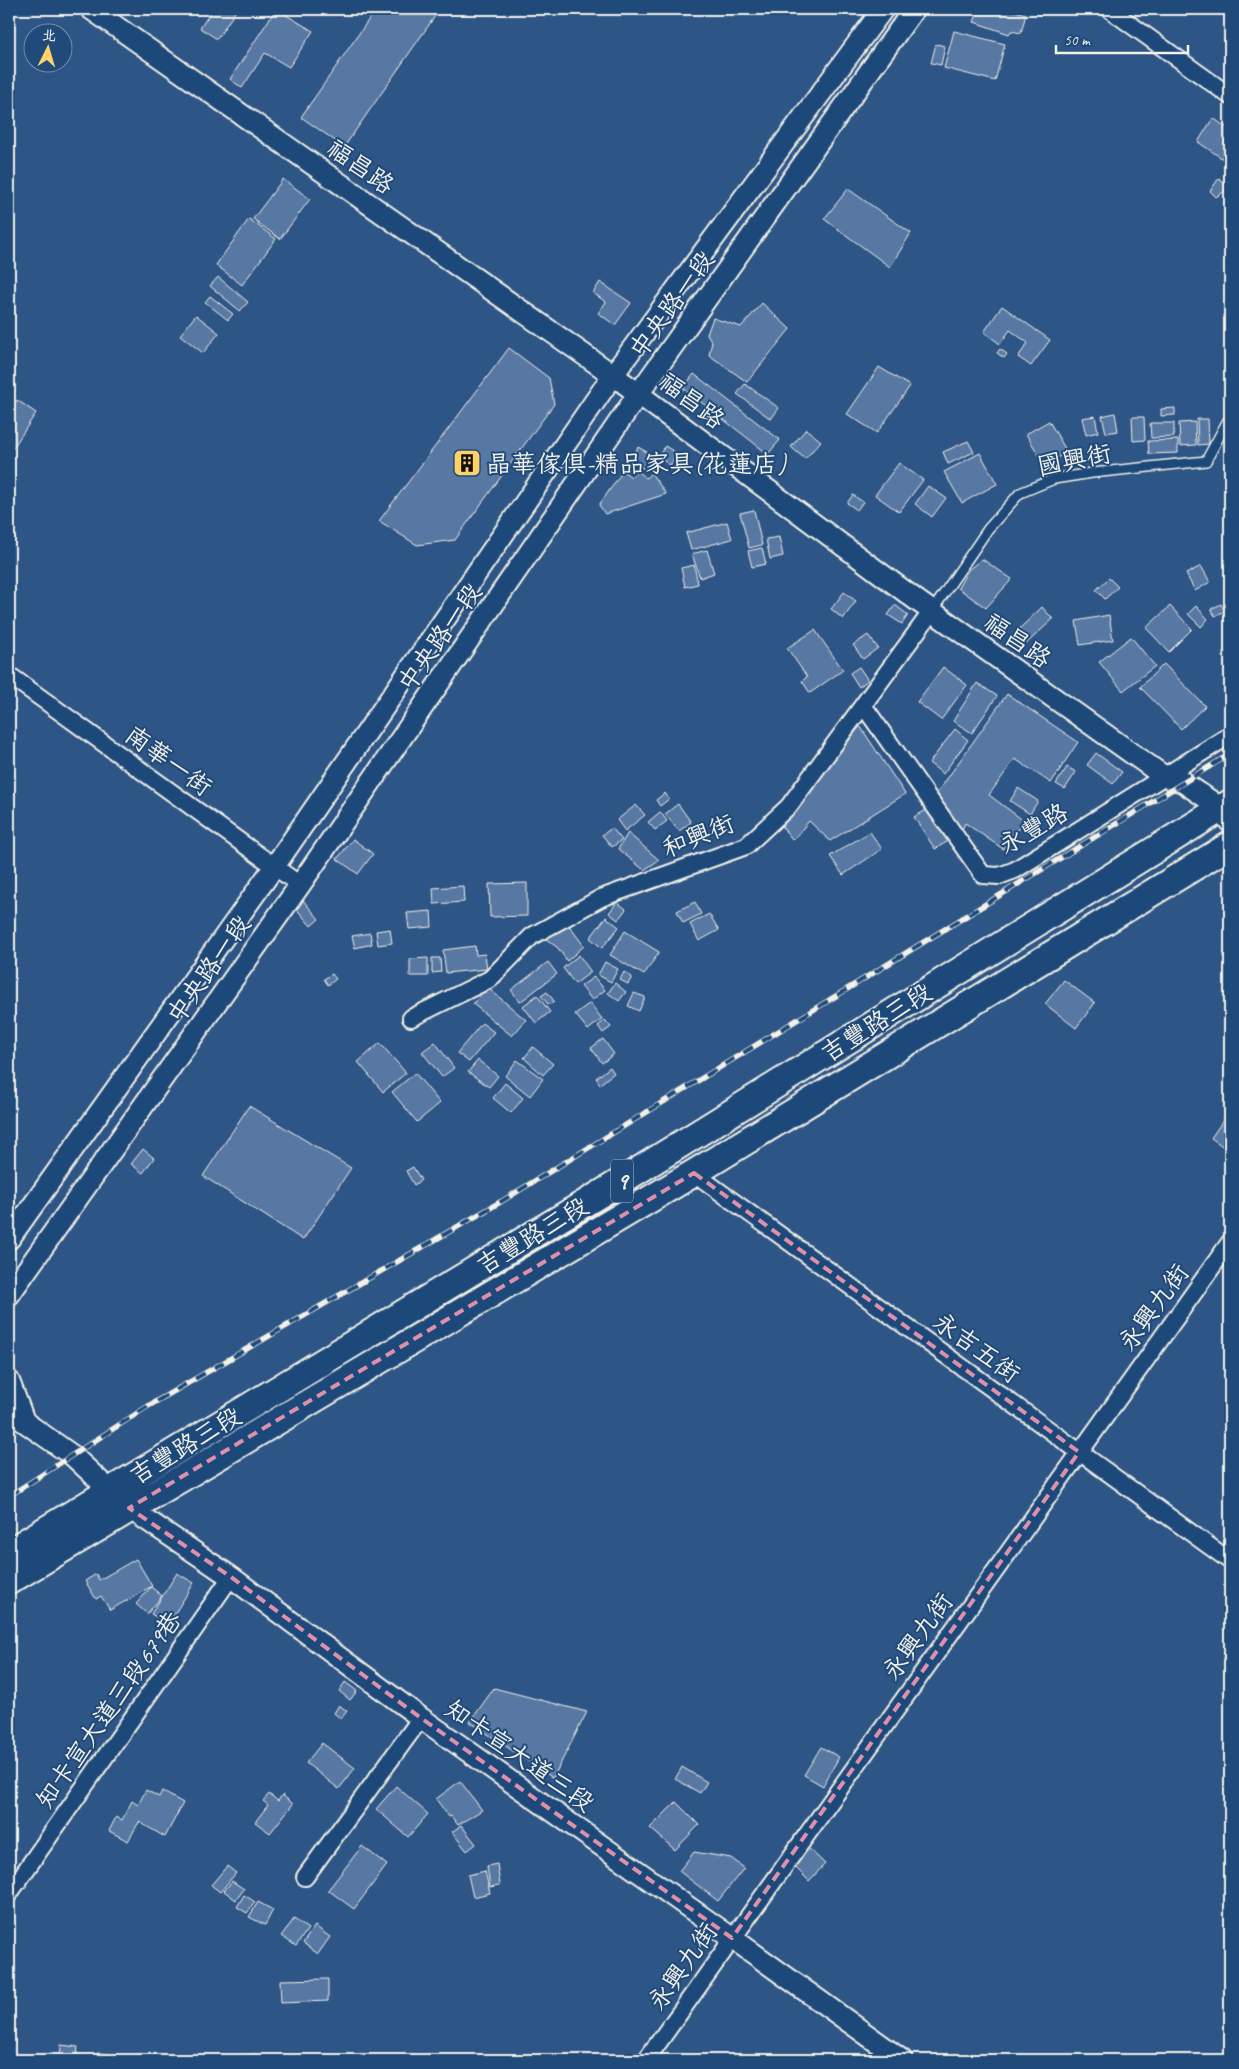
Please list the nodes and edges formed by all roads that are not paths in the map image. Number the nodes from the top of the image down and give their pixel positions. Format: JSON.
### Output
{"nodes":[{"id":1,"x":91,"y":9,"type":"edge"},
{"id":2,"x":883,"y":9,"type":"edge"},
{"id":3,"x":914,"y":9,"type":"edge"},
{"id":4,"x":1109,"y":9,"type":"edge"},
{"id":5,"x":1230,"y":96,"type":"edge"},
{"id":6,"x":613,"y":375,"type":"junction"},
{"id":7,"x":639,"y":394,"type":"junction"},
{"id":8,"x":1230,"y":419,"type":"edge"},
{"id":9,"x":932,"y":611,"type":"junction"},
{"id":10,"x":9,"y":675,"type":"edge"},
{"id":11,"x":863,"y":705,"type":"junction"},
{"id":12,"x":1230,"y":735,"type":"edge"},
{"id":13,"x":1165,"y":776,"type":"junction"},
{"id":14,"x":1227,"y":811,"type":"edge"},
{"id":15,"x":1230,"y":845,"type":"edge"},
{"id":16,"x":274,"y":867,"type":"junction"},
{"id":17,"x":300,"y":885,"type":"junction"},
{"id":18,"x":411,"y":1018,"type":"dead end"},
{"id":19,"x":694,"y":1173,"type":"junction"},
{"id":20,"x":9,"y":1239,"type":"edge"},
{"id":21,"x":1230,"y":1242,"type":"edge"},
{"id":22,"x":9,"y":1295,"type":"edge"},
{"id":23,"x":9,"y":1381,"type":"edge"},
{"id":24,"x":16,"y":1416,"type":"edge"},
{"id":25,"x":1079,"y":1452,"type":"junction"},
{"id":26,"x":110,"y":1490,"type":"junction"},
{"id":27,"x":129,"y":1508,"type":"junction"},
{"id":28,"x":9,"y":1552,"type":"edge"},
{"id":29,"x":1230,"y":1562,"type":"edge"},
{"id":30,"x":231,"y":1577,"type":"junction"},
{"id":31,"x":9,"y":1581,"type":"edge"},
{"id":32,"x":421,"y":1718,"type":"junction"},
{"id":33,"x":305,"y":1877,"type":"dead end"},
{"id":34,"x":9,"y":1894,"type":"edge"},
{"id":35,"x":732,"y":1938,"type":"junction"},
{"id":36,"x":646,"y":2060,"type":"edge"},
{"id":37,"x":902,"y":2060,"type":"edge"}],
"edges":[{"from":1,"to":6,"type":"street","name":"福昌路"},
{"from":2,"to":6,"type":"street","name":"中央路一段"},
{"from":3,"to":7,"type":"street","name":"中央路一段"},
{"from":4,"to":5,"type":"street"},
{"from":6,"to":7,"type":"street","name":"福昌路"},
{"from":6,"to":16,"type":"street","name":"中央路一段"},
{"from":7,"to":9,"type":"street","name":"福昌路"},
{"from":7,"to":17,"type":"street","name":"中央路一段"},
{"from":8,"to":9,"type":"lane","name":"國興街"},
{"from":9,"to":11,"type":"street","name":"和興街"},
{"from":9,"to":13,"type":"street","name":"福昌路"},
{"from":10,"to":16,"type":"street","name":"南華一街"},
{"from":11,"to":13,"type":"street","name":"永豐路"},
{"from":11,"to":18,"type":"street","name":"和興街"},
{"from":12,"to":13,"type":"street","name":"永豐路"},
{"from":13,"to":14,"type":"street","name":"福昌路"},
{"from":14,"to":26,"type":"main road","name":"吉豐路三段","number":"9"},
{"from":15,"to":19,"type":"main road","name":"吉豐路三段","number":"9"},
{"from":16,"to":17,"type":"street","name":"南華一街"},
{"from":16,"to":20,"type":"street","name":"中央路一段"},
{"from":17,"to":22,"type":"street","name":"中央路一段"},
{"from":19,"to":25,"type":"street","name":"永吉五街"},
{"from":19,"to":27,"type":"main road","name":"吉豐路三段","number":"9"},
{"from":21,"to":25,"type":"street","name":"永興九街"},
{"from":23,"to":24,"type":"street"},
{"from":24,"to":26,"type":"street","name":"知卡宣大道三段"},
{"from":25,"to":29,"type":"street","name":"永吉五街"},
{"from":25,"to":35,"type":"street","name":"永興九街"},
{"from":26,"to":27,"type":"street","name":"知卡宣大道三段"},
{"from":26,"to":28,"type":"main road","name":"吉豐路三段","number":"9"},
{"from":27,"to":30,"type":"street","name":"知卡宣大道三段"},
{"from":27,"to":31,"type":"main road","name":"吉豐路三段","number":"9"},
{"from":30,"to":32,"type":"street","name":"知卡宣大道三段"},
{"from":30,"to":34,"type":"street","name":"知卡宣大道三段679巷"},
{"from":32,"to":33,"type":"street"},
{"from":32,"to":35,"type":"street","name":"知卡宣大道三段"},
{"from":35,"to":36,"type":"street","name":"永興九街"},
{"from":35,"to":37,"type":"street","name":"知卡宣大道三段"}]}
